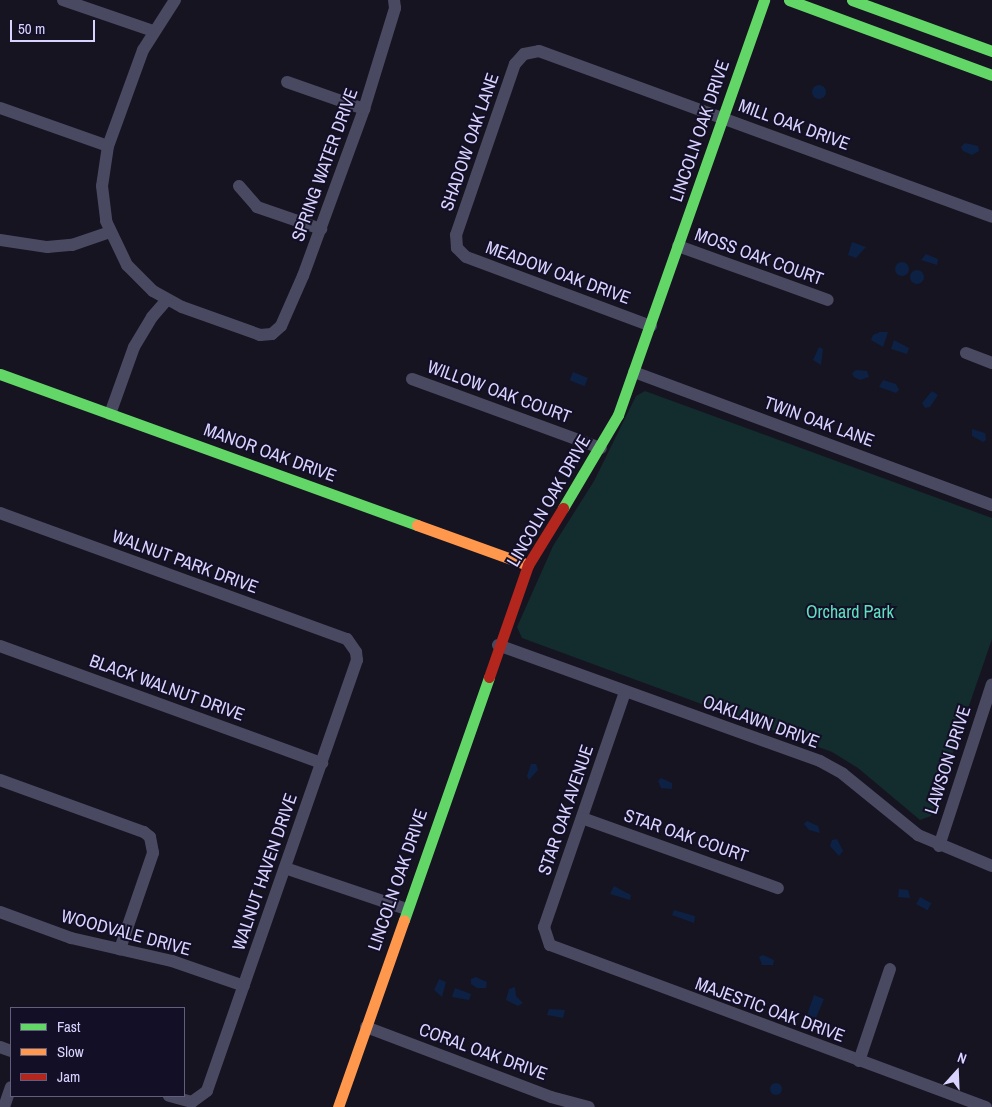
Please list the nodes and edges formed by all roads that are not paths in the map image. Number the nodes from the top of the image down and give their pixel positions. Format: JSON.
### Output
{"nodes":[{"id":1,"x":63,"y":0,"type":"edge"},
{"id":2,"x":175,"y":0,"type":"edge"},
{"id":3,"x":394,"y":0,"type":"edge"},
{"id":4,"x":764,"y":0,"type":"edge"},
{"id":5,"x":789,"y":0,"type":"edge"},
{"id":6,"x":852,"y":0,"type":"edge"},
{"id":7,"x":153,"y":32,"type":"junction"},
{"id":8,"x":992,"y":51,"type":"edge"},
{"id":9,"x":526,"y":52,"type":"joint"},
{"id":10,"x":992,"y":75,"type":"edge"},
{"id":11,"x":287,"y":82,"type":"dead end"},
{"id":12,"x":0,"y":108,"type":"edge"},
{"id":13,"x":364,"y":109,"type":"junction"},
{"id":14,"x":723,"y":118,"type":"junction"},
{"id":15,"x":108,"y":146,"type":"junction"},
{"id":16,"x":239,"y":186,"type":"dead end"},
{"id":17,"x":992,"y":217,"type":"edge"},
{"id":18,"x":322,"y":229,"type":"junction"},
{"id":19,"x":109,"y":232,"type":"junction"},
{"id":20,"x":0,"y":240,"type":"edge"},
{"id":21,"x":678,"y":246,"type":"junction"},
{"id":22,"x":457,"y":248,"type":"joint"},
{"id":23,"x":167,"y":300,"type":"junction"},
{"id":24,"x":828,"y":300,"type":"dead end"},
{"id":25,"x":651,"y":326,"type":"junction"},
{"id":26,"x":966,"y":353,"type":"dead end"},
{"id":27,"x":992,"y":363,"type":"edge"},
{"id":28,"x":634,"y":372,"type":"junction"},
{"id":29,"x":0,"y":374,"type":"edge"},
{"id":30,"x":412,"y":379,"type":"dead end"},
{"id":31,"x":110,"y":414,"type":"junction"},
{"id":32,"x":601,"y":448,"type":"junction"},
{"id":33,"x":992,"y":505,"type":"edge"},
{"id":34,"x":0,"y":513,"type":"edge"},
{"id":35,"x":528,"y":565,"type":"junction"},
{"id":36,"x":498,"y":645,"type":"junction"},
{"id":37,"x":0,"y":646,"type":"edge"},
{"id":38,"x":355,"y":648,"type":"joint"},
{"id":39,"x":992,"y":684,"type":"edge"},
{"id":40,"x":625,"y":692,"type":"junction"},
{"id":41,"x":322,"y":763,"type":"junction"},
{"id":42,"x":0,"y":780,"type":"edge"},
{"id":43,"x":582,"y":818,"type":"junction"},
{"id":44,"x":938,"y":846,"type":"junction"},
{"id":45,"x":992,"y":866,"type":"edge"},
{"id":46,"x":285,"y":868,"type":"junction"},
{"id":47,"x":778,"y":888,"type":"dead end"},
{"id":48,"x":406,"y":909,"type":"junction"},
{"id":49,"x":0,"y":912,"type":"edge"},
{"id":50,"x":546,"y":940,"type":"joint"},
{"id":51,"x":120,"y":949,"type":"junction"},
{"id":52,"x":890,"y":969,"type":"dead end"},
{"id":53,"x":244,"y":986,"type":"junction"},
{"id":54,"x":366,"y":1028,"type":"junction"},
{"id":55,"x":859,"y":1061,"type":"junction"},
{"id":56,"x":10,"y":1090,"type":"edge"},
{"id":57,"x":172,"y":1097,"type":"edge"},
{"id":58,"x":992,"y":1098,"type":"edge"},
{"id":59,"x":4,"y":1107,"type":"edge"},
{"id":60,"x":338,"y":1107,"type":"edge"},
{"id":61,"x":589,"y":1107,"type":"edge"},
{"id":62,"x":987,"y":1107,"type":"edge"}],
"edges":[{"from":1,"to":7,"type":"street"},
{"from":2,"to":7,"type":"street"},
{"from":3,"to":13,"type":"street","name":"SPRING WATER DRIVE"},
{"from":4,"to":14,"type":"street","name":"LINCOLN OAK DRIVE"},
{"from":5,"to":10,"type":"street"},
{"from":6,"to":8,"type":"street"},
{"from":7,"to":15,"type":"street"},
{"from":9,"to":14,"type":"street","name":"MILL OAK DRIVE"},
{"from":9,"to":22,"type":"street","name":"SHADOW OAK LANE"},
{"from":11,"to":13,"type":"street"},
{"from":12,"to":15,"type":"street"},
{"from":13,"to":18,"type":"street","name":"SPRING WATER DRIVE"},
{"from":14,"to":17,"type":"street","name":"MILL OAK DRIVE"},
{"from":14,"to":21,"type":"street","name":"LINCOLN OAK DRIVE"},
{"from":15,"to":19,"type":"street"},
{"from":16,"to":18,"type":"street"},
{"from":18,"to":23,"type":"street","name":"SPRING WATER DRIVE"},
{"from":19,"to":20,"type":"street"},
{"from":19,"to":23,"type":"street"},
{"from":21,"to":24,"type":"street","name":"MOSS OAK COURT"},
{"from":21,"to":25,"type":"street","name":"LINCOLN OAK DRIVE"},
{"from":22,"to":25,"type":"street","name":"MEADOW OAK DRIVE"},
{"from":23,"to":31,"type":"street"},
{"from":25,"to":28,"type":"street","name":"LINCOLN OAK DRIVE"},
{"from":26,"to":27,"type":"street"},
{"from":28,"to":32,"type":"street","name":"LINCOLN OAK DRIVE"},
{"from":28,"to":33,"type":"street","name":"TWIN OAK LANE"},
{"from":29,"to":31,"type":"street","name":"MANOR OAK DRIVE"},
{"from":30,"to":32,"type":"street","name":"WILLOW OAK COURT"},
{"from":31,"to":35,"type":"street","name":"MANOR OAK DRIVE"},
{"from":32,"to":35,"type":"street","name":"LINCOLN OAK DRIVE"},
{"from":34,"to":38,"type":"street","name":"WALNUT PARK DRIVE"},
{"from":35,"to":36,"type":"street","name":"LINCOLN OAK DRIVE"},
{"from":36,"to":40,"type":"street","name":"OAKLAWN DRIVE"},
{"from":36,"to":48,"type":"street","name":"LINCOLN OAK DRIVE"},
{"from":37,"to":41,"type":"street","name":"BLACK WALNUT DRIVE"},
{"from":38,"to":41,"type":"street","name":"WALNUT HAVEN DRIVE"},
{"from":39,"to":44,"type":"street","name":"LAWSON DRIVE"},
{"from":40,"to":43,"type":"street","name":"STAR OAK AVENUE"},
{"from":40,"to":44,"type":"street","name":"OAKLAWN DRIVE"},
{"from":41,"to":46,"type":"street","name":"WALNUT HAVEN DRIVE"},
{"from":42,"to":51,"type":"street"},
{"from":43,"to":47,"type":"street","name":"STAR OAK COURT"},
{"from":43,"to":50,"type":"street","name":"STAR OAK AVENUE"},
{"from":44,"to":45,"type":"street","name":"OAKLAWN DRIVE"},
{"from":46,"to":48,"type":"street"},
{"from":46,"to":53,"type":"street","name":"WALNUT HAVEN DRIVE"},
{"from":48,"to":54,"type":"street","name":"LINCOLN OAK DRIVE"},
{"from":49,"to":51,"type":"street","name":"WOODVALE DRIVE"},
{"from":50,"to":55,"type":"street","name":"MAJESTIC OAK DRIVE"},
{"from":51,"to":53,"type":"street","name":"WOODVALE DRIVE"},
{"from":52,"to":55,"type":"street"},
{"from":53,"to":57,"type":"street","name":"WALNUT HAVEN DRIVE"},
{"from":54,"to":60,"type":"street","name":"LINCOLN OAK DRIVE"},
{"from":54,"to":61,"type":"street","name":"CORAL OAK DRIVE"},
{"from":55,"to":62,"type":"street","name":"MAJESTIC OAK DRIVE"},
{"from":56,"to":59,"type":"street"},
{"from":58,"to":62,"type":"street"}]}
